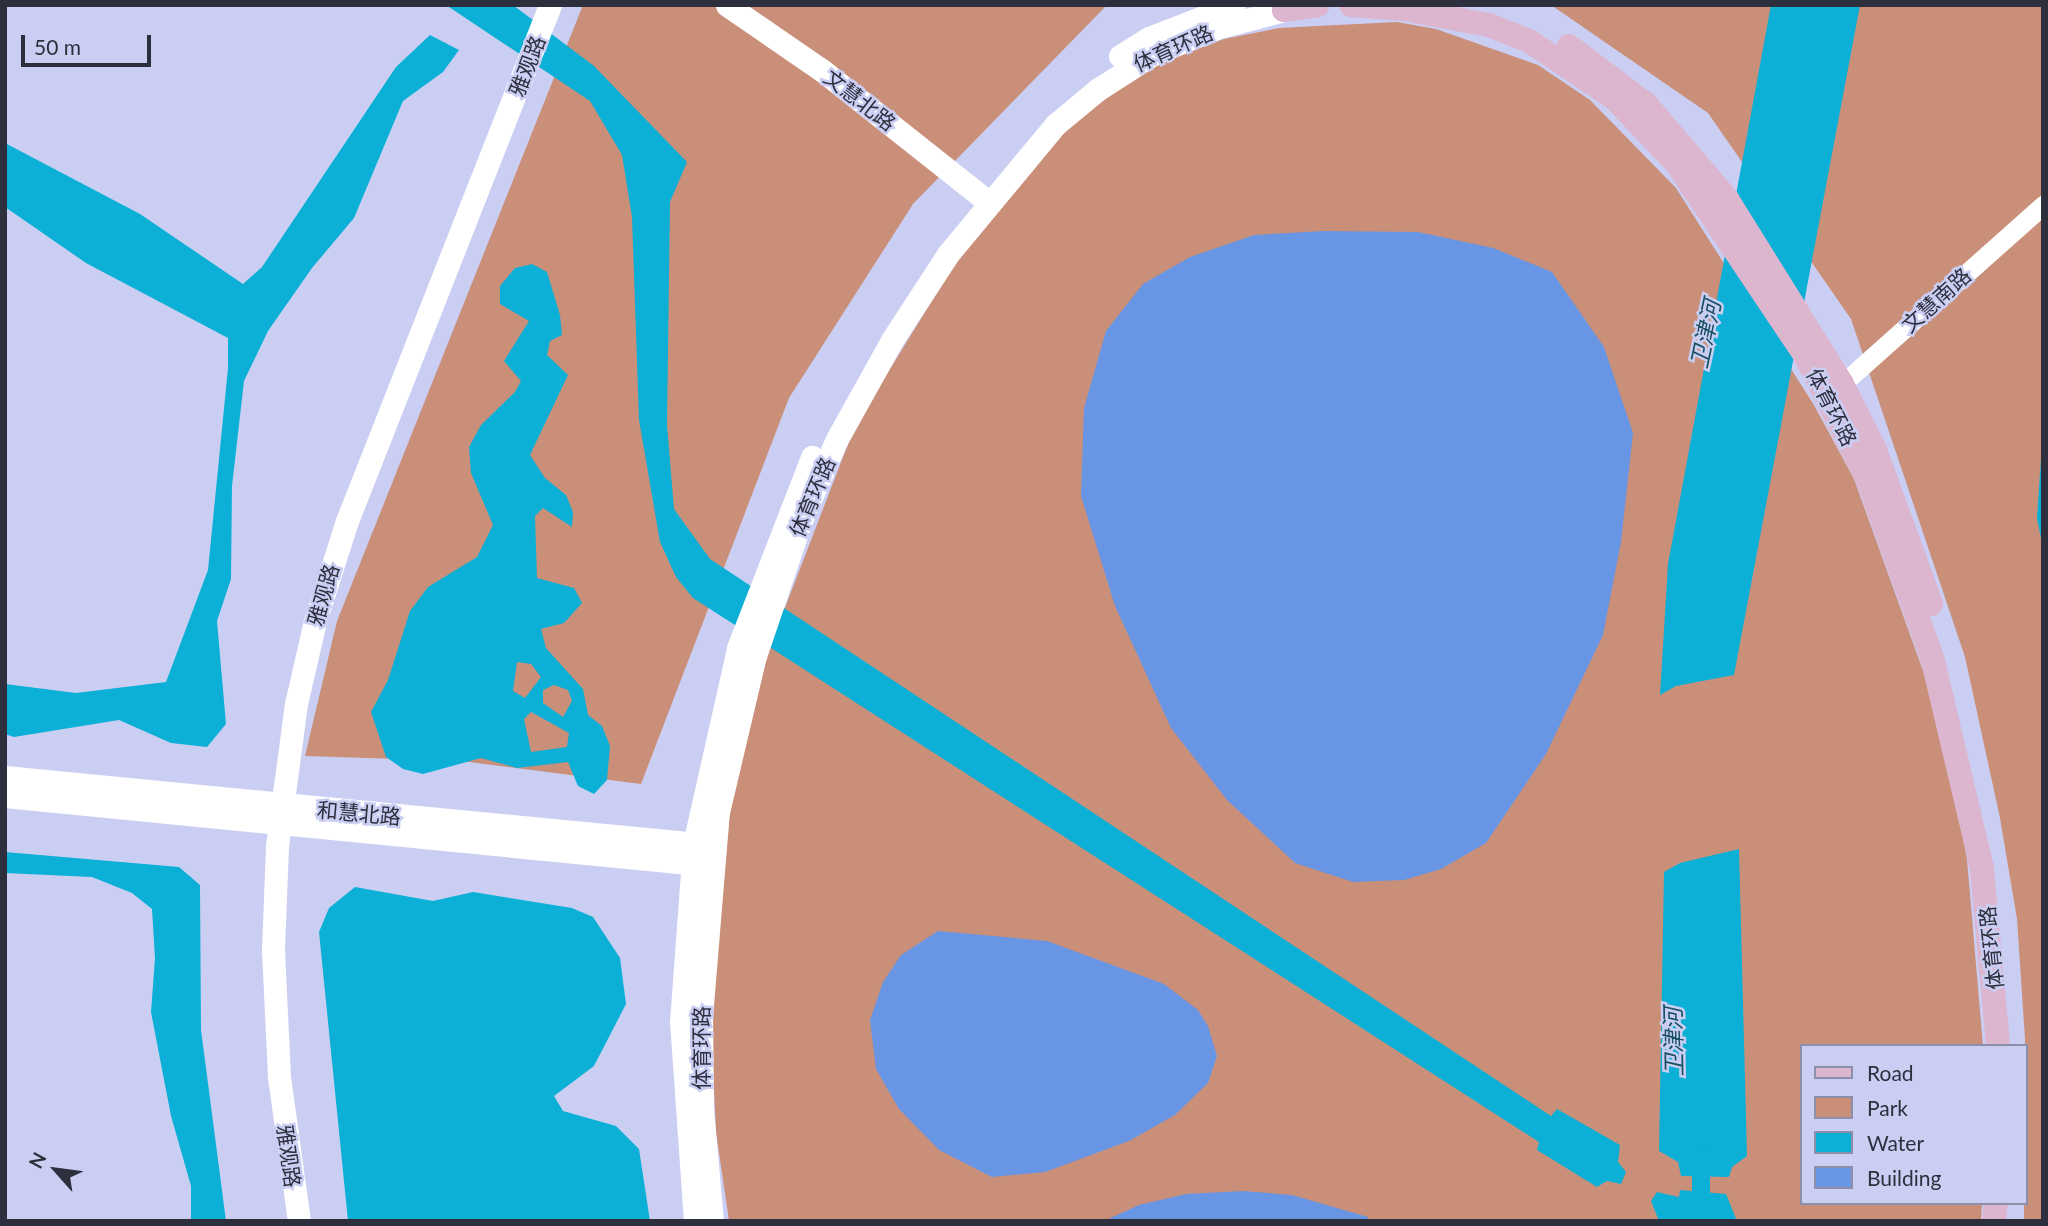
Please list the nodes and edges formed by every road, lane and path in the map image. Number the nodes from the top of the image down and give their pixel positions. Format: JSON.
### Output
{"nodes":[{"id":1,"x":539,"y":5,"type":"edge"},
{"id":2,"x":550,"y":5,"type":"edge"},
{"id":3,"x":727,"y":5,"type":"edge"},
{"id":4,"x":753,"y":5,"type":"edge"},
{"id":5,"x":1234,"y":5,"type":"edge"},
{"id":6,"x":1318,"y":5,"type":"edge"},
{"id":7,"x":1352,"y":5,"type":"edge"},
{"id":8,"x":1468,"y":5,"type":"edge"},
{"id":9,"x":1284,"y":8,"type":"edge"},
{"id":10,"x":514,"y":83,"type":"junction"},
{"id":11,"x":987,"y":191,"type":"junction"},
{"id":12,"x":2043,"y":205,"type":"edge"},
{"id":13,"x":1836,"y":390,"type":"junction"},
{"id":14,"x":5,"y":777,"type":"edge"},
{"id":15,"x":5,"y":796,"type":"edge"},
{"id":16,"x":275,"y":814,"type":"junction"},
{"id":17,"x":703,"y":855,"type":"junction"},
{"id":18,"x":1998,"y":1044,"type":"edge"},
{"id":19,"x":2012,"y":1044,"type":"edge"},
{"id":20,"x":290,"y":1221,"type":"edge"},
{"id":21,"x":299,"y":1221,"type":"edge"},
{"id":22,"x":695,"y":1221,"type":"edge"},
{"id":23,"x":712,"y":1221,"type":"edge"}],
"edges":[{"from":1,"to":10,"type":"main road","name":"雅观路"},
{"from":2,"to":10,"type":"main road","name":"雅观路"},
{"from":3,"to":11,"type":"main road","name":"文慧北路"},
{"from":4,"to":11,"type":"main road","name":"文慧北路"},
{"from":5,"to":11,"type":"main road","name":"体育环路"},
{"from":6,"to":9,"type":"main road","name":"体育环路"},
{"from":7,"to":13,"type":"main road","name":"体育环路"},
{"from":8,"to":13,"type":"main road","name":"体育环路"},
{"from":9,"to":11,"type":"main road","name":"体育环路"},
{"from":10,"to":16,"type":"main road","name":"雅观路"},
{"from":11,"to":17,"type":"main road","name":"体育环路"},
{"from":12,"to":13,"type":"street","name":"文慧南路"},
{"from":13,"to":18,"type":"main road","name":"体育环路"},
{"from":13,"to":19,"type":"main road","name":"体育环路"},
{"from":14,"to":16,"type":"main road","name":"和慧北路"},
{"from":15,"to":16,"type":"main road","name":"和慧北路"},
{"from":16,"to":17,"type":"main road","name":"和慧北路"},
{"from":16,"to":20,"type":"main road","name":"雅观路"},
{"from":16,"to":21,"type":"main road","name":"雅观路"},
{"from":17,"to":22,"type":"main road","name":"体育环路"},
{"from":17,"to":23,"type":"main road","name":"体育环路"}]}
